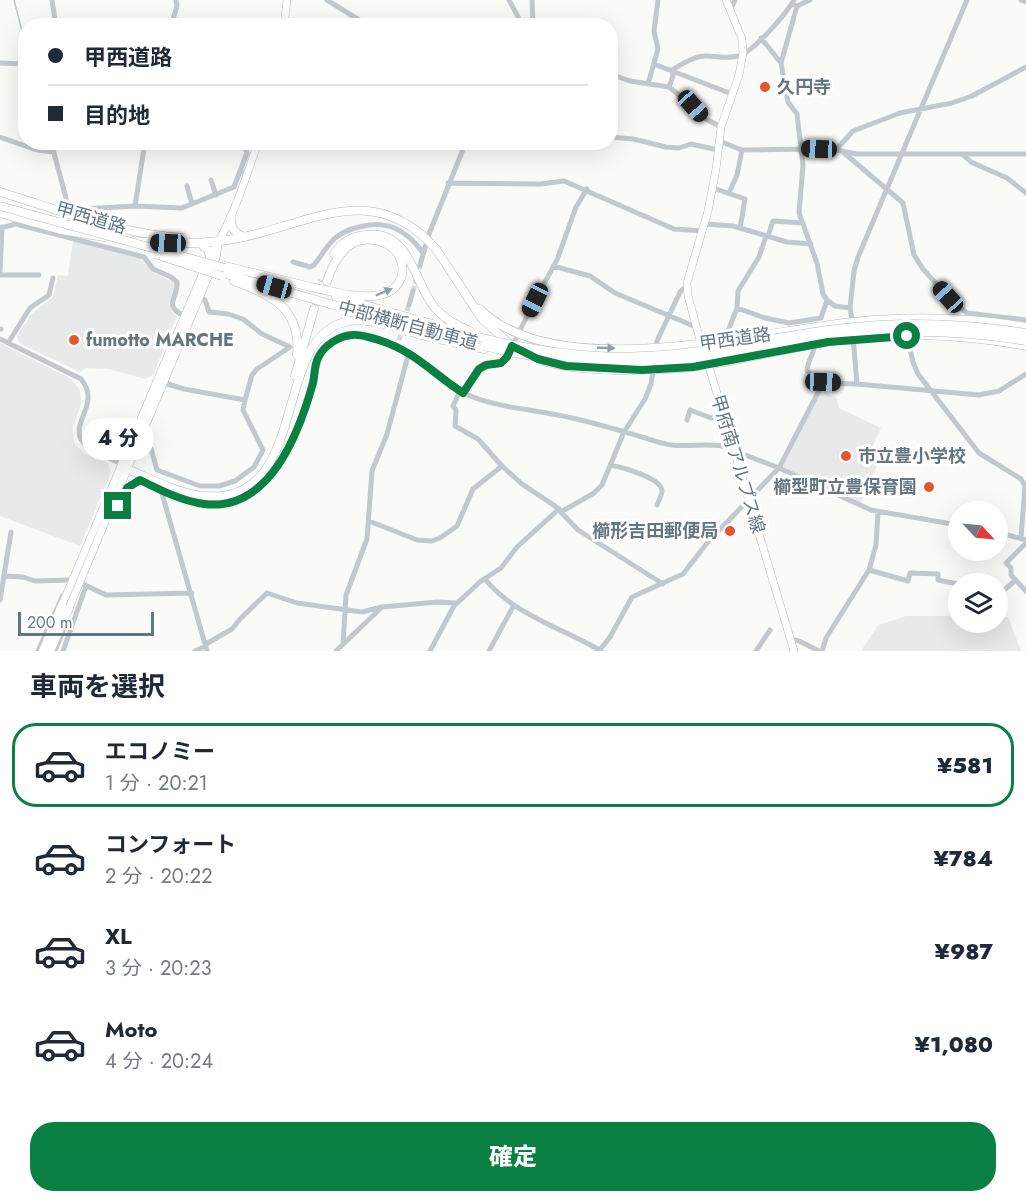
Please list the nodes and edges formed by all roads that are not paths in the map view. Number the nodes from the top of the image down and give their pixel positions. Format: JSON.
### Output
{"nodes":[{"id":1,"x":52,"y":0,"type":"edge"},
{"id":2,"x":176,"y":0,"type":"edge"},
{"id":3,"x":287,"y":0,"type":"edge"},
{"id":4,"x":327,"y":0,"type":"edge"},
{"id":5,"x":509,"y":0,"type":"edge"},
{"id":6,"x":532,"y":0,"type":"edge"},
{"id":7,"x":658,"y":0,"type":"edge"},
{"id":8,"x":726,"y":0,"type":"edge"},
{"id":9,"x":735,"y":0,"type":"edge"},
{"id":10,"x":810,"y":0,"type":"edge"},
{"id":11,"x":967,"y":0,"type":"edge"},
{"id":12,"x":1021,"y":0,"type":"edge"},
{"id":13,"x":1026,"y":2,"type":"edge"},
{"id":14,"x":794,"y":4,"type":"edge"},
{"id":15,"x":731,"y":9,"type":"junction"},
{"id":16,"x":55,"y":18,"type":"edge"},
{"id":17,"x":173,"y":18,"type":"edge"},
{"id":18,"x":285,"y":18,"type":"edge"},
{"id":19,"x":356,"y":18,"type":"edge"},
{"id":20,"x":519,"y":18,"type":"edge"},
{"id":21,"x":533,"y":18,"type":"edge"},
{"id":22,"x":761,"y":38,"type":"junction"},
{"id":23,"x":743,"y":53,"type":"junction"},
{"id":24,"x":781,"y":63,"type":"junction"},
{"id":25,"x":0,"y":64,"type":"edge"},
{"id":26,"x":18,"y":64,"type":"edge"},
{"id":27,"x":654,"y":64,"type":"junction"},
{"id":28,"x":1026,"y":67,"type":"edge"},
{"id":29,"x":672,"y":70,"type":"junction"},
{"id":30,"x":618,"y":77,"type":"edge"},
{"id":31,"x":648,"y":84,"type":"junction"},
{"id":32,"x":669,"y":87,"type":"junction"},
{"id":33,"x":732,"y":94,"type":"junction"},
{"id":34,"x":920,"y":111,"type":"junction"},
{"id":35,"x":721,"y":127,"type":"junction"},
{"id":36,"x":0,"y":137,"type":"edge"},
{"id":37,"x":618,"y":138,"type":"edge"},
{"id":38,"x":719,"y":141,"type":"junction"},
{"id":39,"x":18,"y":144,"type":"edge"},
{"id":40,"x":802,"y":149,"type":"junction"},
{"id":41,"x":36,"y":150,"type":"edge"},
{"id":42,"x":145,"y":150,"type":"edge"},
{"id":43,"x":246,"y":150,"type":"edge"},
{"id":44,"x":254,"y":150,"type":"edge"},
{"id":45,"x":462,"y":150,"type":"edge"},
{"id":46,"x":718,"y":150,"type":"junction"},
{"id":47,"x":742,"y":150,"type":"junction"},
{"id":48,"x":839,"y":150,"type":"junction"},
{"id":49,"x":54,"y":152,"type":"joint"},
{"id":50,"x":902,"y":152,"type":"junction"},
{"id":51,"x":962,"y":154,"type":"junction"},
{"id":52,"x":1026,"y":154,"type":"edge"},
{"id":53,"x":244,"y":172,"type":"junction"},
{"id":54,"x":211,"y":180,"type":"dead end"},
{"id":55,"x":448,"y":183,"type":"junction"},
{"id":56,"x":187,"y":186,"type":"dead end"},
{"id":57,"x":713,"y":188,"type":"junction"},
{"id":58,"x":587,"y":189,"type":"junction"},
{"id":59,"x":886,"y":189,"type":"junction"},
{"id":60,"x":0,"y":192,"type":"edge"},
{"id":61,"x":729,"y":193,"type":"junction"},
{"id":62,"x":1026,"y":193,"type":"edge"},
{"id":63,"x":216,"y":195,"type":"junction"},
{"id":64,"x":192,"y":204,"type":"junction"},
{"id":65,"x":0,"y":206,"type":"edge"},
{"id":66,"x":135,"y":206,"type":"junction"},
{"id":67,"x":65,"y":208,"type":"junction"},
{"id":68,"x":0,"y":213,"type":"edge"},
{"id":69,"x":231,"y":216,"type":"junction"},
{"id":70,"x":803,"y":223,"type":"junction"},
{"id":71,"x":1,"y":227,"type":"edge"},
{"id":72,"x":704,"y":227,"type":"junction"},
{"id":73,"x":740,"y":228,"type":"junction"},
{"id":74,"x":84,"y":230,"type":"junction"},
{"id":75,"x":60,"y":233,"type":"junction"},
{"id":76,"x":767,"y":236,"type":"junction"},
{"id":77,"x":245,"y":237,"type":"junction"},
{"id":78,"x":427,"y":239,"type":"junction"},
{"id":79,"x":220,"y":241,"type":"junction"},
{"id":80,"x":200,"y":243,"type":"junction"},
{"id":81,"x":811,"y":244,"type":"junction"},
{"id":82,"x":423,"y":253,"type":"junction"},
{"id":83,"x":210,"y":256,"type":"junction"},
{"id":84,"x":293,"y":262,"type":"dead end"},
{"id":85,"x":420,"y":265,"type":"tunnel mouth"},
{"id":86,"x":553,"y":266,"type":"junction"},
{"id":87,"x":224,"y":271,"type":"junction"},
{"id":88,"x":0,"y":273,"type":"edge"},
{"id":89,"x":39,"y":275,"type":"dead end"},
{"id":90,"x":53,"y":278,"type":"dead end"},
{"id":91,"x":687,"y":285,"type":"junction"},
{"id":92,"x":462,"y":287,"type":"junction"},
{"id":93,"x":413,"y":291,"type":"tunnel mouth"},
{"id":94,"x":199,"y":297,"type":"junction"},
{"id":95,"x":827,"y":300,"type":"junction"},
{"id":96,"x":409,"y":305,"type":"tunnel mouth"},
{"id":97,"x":737,"y":308,"type":"junction"},
{"id":98,"x":850,"y":308,"type":"junction"},
{"id":99,"x":316,"y":310,"type":"tunnel mouth"},
{"id":100,"x":669,"y":315,"type":"junction"},
{"id":101,"x":184,"y":316,"type":"junction"},
{"id":102,"x":1026,"y":320,"type":"edge"},
{"id":103,"x":854,"y":322,"type":"junction"},
{"id":104,"x":696,"y":327,"type":"junction"},
{"id":105,"x":1026,"y":327,"type":"edge"},
{"id":106,"x":1026,"y":333,"type":"edge"},
{"id":107,"x":518,"y":334,"type":"junction"},
{"id":108,"x":907,"y":336,"type":"junction"},
{"id":109,"x":0,"y":339,"type":"edge"},
{"id":110,"x":853,"y":339,"type":"junction"},
{"id":111,"x":728,"y":340,"type":"junction"},
{"id":112,"x":1026,"y":341,"type":"edge"},
{"id":113,"x":8,"y":343,"type":"junction"},
{"id":114,"x":485,"y":343,"type":"junction"},
{"id":115,"x":701,"y":344,"type":"junction"},
{"id":116,"x":815,"y":344,"type":"junction"},
{"id":117,"x":512,"y":346,"type":"junction"},
{"id":118,"x":1026,"y":346,"type":"edge"},
{"id":119,"x":657,"y":348,"type":"junction"},
{"id":120,"x":409,"y":352,"type":"junction"},
{"id":121,"x":708,"y":364,"type":"junction"},
{"id":122,"x":653,"y":370,"type":"junction"},
{"id":123,"x":298,"y":372,"type":"junction"},
{"id":124,"x":1026,"y":374,"type":"edge"},
{"id":125,"x":160,"y":382,"type":"junction"},
{"id":126,"x":823,"y":382,"type":"junction"},
{"id":127,"x":857,"y":384,"type":"junction"},
{"id":128,"x":462,"y":392,"type":"junction"},
{"id":129,"x":933,"y":392,"type":"junction"},
{"id":130,"x":245,"y":400,"type":"junction"},
{"id":131,"x":723,"y":413,"type":"junction"},
{"id":132,"x":687,"y":420,"type":"dead end"},
{"id":133,"x":624,"y":432,"type":"junction"},
{"id":134,"x":140,"y":439,"type":"junction"},
{"id":135,"x":734,"y":449,"type":"junction"},
{"id":136,"x":611,"y":465,"type":"junction"},
{"id":137,"x":126,"y":466,"type":"junction"},
{"id":138,"x":502,"y":466,"type":"junction"},
{"id":139,"x":779,"y":468,"type":"junction"},
{"id":140,"x":161,"y":490,"type":"junction"},
{"id":141,"x":748,"y":499,"type":"junction"},
{"id":142,"x":657,"y":505,"type":"dead end"},
{"id":143,"x":112,"y":506,"type":"junction"},
{"id":144,"x":560,"y":510,"type":"junction"},
{"id":145,"x":878,"y":512,"type":"junction"},
{"id":146,"x":369,"y":521,"type":"junction"},
{"id":147,"x":97,"y":522,"type":"junction"},
{"id":148,"x":948,"y":523,"type":"edge"},
{"id":149,"x":11,"y":532,"type":"dead end"},
{"id":150,"x":1008,"y":535,"type":"edge"},
{"id":151,"x":97,"y":540,"type":"junction"},
{"id":152,"x":1025,"y":541,"type":"edge"},
{"id":153,"x":869,"y":570,"type":"junction"},
{"id":154,"x":4,"y":576,"type":"junction"},
{"id":155,"x":485,"y":579,"type":"junction"},
{"id":156,"x":70,"y":580,"type":"junction"},
{"id":157,"x":1016,"y":580,"type":"junction"},
{"id":158,"x":948,"y":582,"type":"edge"},
{"id":159,"x":84,"y":584,"type":"junction"},
{"id":160,"x":663,"y":584,"type":"junction"},
{"id":161,"x":1008,"y":587,"type":"edge"},
{"id":162,"x":1026,"y":591,"type":"edge"},
{"id":163,"x":192,"y":593,"type":"junction"},
{"id":164,"x":0,"y":600,"type":"edge"},
{"id":165,"x":456,"y":603,"type":"junction"},
{"id":166,"x":514,"y":605,"type":"junction"},
{"id":167,"x":65,"y":606,"type":"junction"},
{"id":168,"x":382,"y":607,"type":"junction"},
{"id":169,"x":344,"y":608,"type":"junction"},
{"id":170,"x":770,"y":630,"type":"dead end"},
{"id":171,"x":790,"y":639,"type":"junction"},
{"id":172,"x":343,"y":644,"type":"junction"},
{"id":173,"x":206,"y":647,"type":"edge"},
{"id":174,"x":38,"y":651,"type":"edge"},
{"id":175,"x":43,"y":651,"type":"edge"},
{"id":176,"x":50,"y":651,"type":"edge"},
{"id":177,"x":55,"y":651,"type":"edge"},
{"id":178,"x":63,"y":651,"type":"edge"},
{"id":179,"x":195,"y":651,"type":"edge"},
{"id":180,"x":336,"y":651,"type":"edge"},
{"id":181,"x":430,"y":651,"type":"edge"},
{"id":182,"x":489,"y":651,"type":"edge"},
{"id":183,"x":600,"y":651,"type":"edge"},
{"id":184,"x":756,"y":651,"type":"edge"},
{"id":185,"x":794,"y":651,"type":"edge"},
{"id":186,"x":821,"y":651,"type":"edge"}],
"edges":[{"from":1,"to":16,"type":"street"},
{"from":2,"to":17,"type":"street"},
{"from":3,"to":18,"type":"main road"},
{"from":4,"to":19,"type":"street"},
{"from":5,"to":20,"type":"street"},
{"from":6,"to":21,"type":"street"},
{"from":7,"to":27,"type":"street"},
{"from":8,"to":15,"type":"main road","name":"甲府南アルプス線"},
{"from":9,"to":15,"type":"street"},
{"from":10,"to":14,"type":"street"},
{"from":11,"to":34,"type":"street"},
{"from":12,"to":13,"type":"street"},
{"from":14,"to":22,"type":"street"},
{"from":14,"to":24,"type":"street"},
{"from":15,"to":23,"type":"main road","name":"甲府南アルプス線"},
{"from":22,"to":23,"type":"street"},
{"from":22,"to":24,"type":"street"},
{"from":23,"to":29,"type":"street"},
{"from":23,"to":33,"type":"main road","name":"甲府南アルプス線"},
{"from":24,"to":40,"type":"street"},
{"from":25,"to":26,"type":"street"},
{"from":27,"to":29,"type":"street"},
{"from":27,"to":31,"type":"street"},
{"from":28,"to":34,"type":"street"},
{"from":29,"to":32,"type":"street"},
{"from":29,"to":33,"type":"street"},
{"from":30,"to":31,"type":"street"},
{"from":31,"to":32,"type":"street"},
{"from":32,"to":35,"type":"street"},
{"from":33,"to":35,"type":"main road","name":"甲府南アルプス線"},
{"from":34,"to":48,"type":"street"},
{"from":34,"to":50,"type":"street"},
{"from":35,"to":38,"type":"main road","name":"甲府南アルプス線"},
{"from":36,"to":39,"type":"street"},
{"from":37,"to":46,"type":"street"},
{"from":38,"to":46,"type":"main road","name":"甲府南アルプス線"},
{"from":38,"to":47,"type":"street"},
{"from":40,"to":47,"type":"street"},
{"from":40,"to":48,"type":"street"},
{"from":40,"to":70,"type":"street"},
{"from":41,"to":49,"type":"street"},
{"from":42,"to":66,"type":"street"},
{"from":43,"to":53,"type":"street"},
{"from":44,"to":53,"type":"main road"},
{"from":45,"to":55,"type":"street"},
{"from":46,"to":57,"type":"main road","name":"甲府南アルプス線"},
{"from":47,"to":61,"type":"street"},
{"from":48,"to":50,"type":"street"},
{"from":48,"to":59,"type":"street"},
{"from":49,"to":67,"type":"street"},
{"from":50,"to":51,"type":"street"},
{"from":50,"to":59,"type":"street"},
{"from":51,"to":52,"type":"street"},
{"from":51,"to":62,"type":"street"},
{"from":53,"to":63,"type":"street"},
{"from":53,"to":69,"type":"main road"},
{"from":54,"to":63,"type":"street"},
{"from":55,"to":58,"type":"street"},
{"from":55,"to":78,"type":"street"},
{"from":56,"to":64,"type":"street"},
{"from":57,"to":61,"type":"street"},
{"from":57,"to":72,"type":"main road","name":"甲府南アルプス線"},
{"from":58,"to":72,"type":"street"},
{"from":58,"to":86,"type":"street"},
{"from":59,"to":98,"type":"street"},
{"from":59,"to":102,"type":"street"},
{"from":60,"to":67,"type":"highway","name":"甲西道路"},
{"from":61,"to":73,"type":"street"},
{"from":63,"to":64,"type":"street"},
{"from":64,"to":66,"type":"street"},
{"from":65,"to":74,"type":"highway","name":"中部横断自動車道","bridge":true},
{"from":66,"to":67,"type":"street"},
{"from":67,"to":75,"type":"street"},
{"from":67,"to":79,"type":"highway","name":"甲西道路"},
{"from":68,"to":75,"type":"highway","name":"甲西道路"},
{"from":69,"to":77,"type":"highway"},
{"from":69,"to":79,"type":"main road"},
{"from":70,"to":76,"type":"street"},
{"from":70,"to":81,"type":"street"},
{"from":71,"to":75,"type":"street"},
{"from":71,"to":88,"type":"street"},
{"from":72,"to":73,"type":"street"},
{"from":72,"to":91,"type":"main road","name":"甲府南アルプス線"},
{"from":73,"to":76,"type":"street"},
{"from":74,"to":87,"type":"highway","name":"中部横断自動車道","bridge":true},
{"from":74,"to":87,"type":"highway","name":"中部横断自動車道","bridge":true},
{"from":75,"to":80,"type":"highway","name":"甲西道路"},
{"from":75,"to":101,"type":"street"},
{"from":76,"to":81,"type":"street"},
{"from":76,"to":97,"type":"street"},
{"from":77,"to":78,"type":"highway","name":"甲西道路"},
{"from":77,"to":79,"type":"highway","name":"甲西道路"},
{"from":78,"to":82,"type":"street"},
{"from":78,"to":92,"type":"highway","name":"甲西道路"},
{"from":79,"to":80,"type":"highway","name":"甲西道路"},
{"from":79,"to":83,"type":"main road"},
{"from":79,"to":94,"type":"main road"},
{"from":80,"to":83,"type":"highway"},
{"from":81,"to":95,"type":"street"},
{"from":82,"to":84,"type":"street"},
{"from":82,"to":85,"type":"street"},
{"from":83,"to":101,"type":"main road"},
{"from":86,"to":100,"type":"street"},
{"from":86,"to":107,"type":"street"},
{"from":87,"to":114,"type":"highway","name":"中部横断自動車道"},
{"from":87,"to":114,"type":"highway","one_way":true},
{"from":87,"to":123,"type":"highway"},
{"from":88,"to":89,"type":"street"},
{"from":90,"to":113,"type":"street"},
{"from":91,"to":100,"type":"street"},
{"from":91,"to":104,"type":"main road","name":"甲府南アルプス線"},
{"from":92,"to":107,"type":"highway","name":"甲西道路"},
{"from":92,"to":117,"type":"highway","name":"甲西道路"},
{"from":93,"to":96,"type":"street"},
{"from":94,"to":125,"type":"main road"},
{"from":94,"to":130,"type":"street"},
{"from":95,"to":97,"type":"street"},
{"from":95,"to":98,"type":"street"},
{"from":97,"to":111,"type":"street"},
{"from":98,"to":103,"type":"street"},
{"from":99,"to":123,"type":"highway"},
{"from":100,"to":104,"type":"street"},
{"from":100,"to":119,"type":"street"},
{"from":101,"to":125,"type":"main road"},
{"from":103,"to":105,"type":"highway","name":"甲西道路"},
{"from":103,"to":110,"type":"street"},
{"from":103,"to":111,"type":"highway","name":"甲西道路"},
{"from":104,"to":115,"type":"main road","name":"甲府南アルプス線"},
{"from":106,"to":114,"type":"highway","name":"中部横断自動車道","bridge":true},
{"from":107,"to":117,"type":"street"},
{"from":107,"to":119,"type":"highway","name":"甲西道路","one_way":true},
{"from":108,"to":110,"type":"highway","name":"甲西道路"},
{"from":108,"to":118,"type":"highway","name":"甲西道路"},
{"from":108,"to":129,"type":"street"},
{"from":109,"to":113,"type":"street"},
{"from":110,"to":116,"type":"highway","name":"甲西道路"},
{"from":110,"to":127,"type":"street"},
{"from":111,"to":115,"type":"highway","name":"甲西道路"},
{"from":112,"to":114,"type":"highway","bridge":true},
{"from":113,"to":137,"type":"street"},
{"from":114,"to":123,"type":"highway"},
{"from":115,"to":119,"type":"highway","name":"甲西道路"},
{"from":115,"to":121,"type":"main road","name":"甲府南アルプス線"},
{"from":116,"to":121,"type":"highway","name":"甲西道路"},
{"from":116,"to":126,"type":"street"},
{"from":117,"to":122,"type":"highway","name":"甲西道路"},
{"from":117,"to":128,"type":"street"},
{"from":120,"to":128,"type":"street"},
{"from":120,"to":140,"type":"street"},
{"from":120,"to":146,"type":"street"},
{"from":121,"to":122,"type":"highway","name":"甲西道路"},
{"from":121,"to":131,"type":"main road","name":"甲府南アルプス線"},
{"from":122,"to":133,"type":"street"},
{"from":123,"to":137,"type":"highway"},
{"from":124,"to":129,"type":"street"},
{"from":125,"to":130,"type":"street"},
{"from":125,"to":134,"type":"main road"},
{"from":125,"to":137,"type":"main road"},
{"from":126,"to":127,"type":"street"},
{"from":126,"to":139,"type":"street"},
{"from":127,"to":129,"type":"street"},
{"from":128,"to":133,"type":"street"},
{"from":128,"to":138,"type":"street"},
{"from":129,"to":152,"type":"street"},
{"from":130,"to":134,"type":"street"},
{"from":131,"to":132,"type":"street"},
{"from":131,"to":135,"type":"main road","name":"甲府南アルプス線"},
{"from":133,"to":135,"type":"street"},
{"from":133,"to":136,"type":"street"},
{"from":134,"to":137,"type":"main road"},
{"from":135,"to":139,"type":"street"},
{"from":135,"to":141,"type":"main road","name":"甲府南アルプス線"},
{"from":136,"to":142,"type":"street"},
{"from":136,"to":144,"type":"street"},
{"from":137,"to":143,"type":"main road"},
{"from":137,"to":147,"type":"main road"},
{"from":138,"to":144,"type":"street"},
{"from":138,"to":146,"type":"street"},
{"from":139,"to":141,"type":"street"},
{"from":139,"to":145,"type":"street"},
{"from":140,"to":143,"type":"street"},
{"from":140,"to":163,"type":"street"},
{"from":141,"to":160,"type":"street"},
{"from":141,"to":171,"type":"main road","name":"甲府南アルプス線"},
{"from":143,"to":151,"type":"main road"},
{"from":144,"to":155,"type":"street"},
{"from":144,"to":160,"type":"street"},
{"from":145,"to":148,"type":"street"},
{"from":145,"to":153,"type":"street"},
{"from":146,"to":169,"type":"street"},
{"from":147,"to":156,"type":"street"},
{"from":147,"to":167,"type":"main road"},
{"from":149,"to":154,"type":"street"},
{"from":150,"to":152,"type":"street"},
{"from":151,"to":159,"type":"street"},
{"from":151,"to":167,"type":"main road"},
{"from":152,"to":157,"type":"street"},
{"from":153,"to":158,"type":"street"},
{"from":153,"to":186,"type":"street"},
{"from":154,"to":156,"type":"street"},
{"from":154,"to":164,"type":"street"},
{"from":155,"to":165,"type":"street"},
{"from":155,"to":166,"type":"street"},
{"from":156,"to":174,"type":"street"},
{"from":157,"to":161,"type":"street"},
{"from":157,"to":162,"type":"street"},
{"from":159,"to":163,"type":"street"},
{"from":159,"to":177,"type":"street"},
{"from":159,"to":178,"type":"street"},
{"from":160,"to":183,"type":"street"},
{"from":163,"to":173,"type":"street"},
{"from":165,"to":168,"type":"street"},
{"from":165,"to":181,"type":"street"},
{"from":166,"to":182,"type":"street"},
{"from":166,"to":183,"type":"street"},
{"from":167,"to":175,"type":"highway"},
{"from":167,"to":176,"type":"highway"},
{"from":168,"to":169,"type":"street"},
{"from":168,"to":172,"type":"street"},
{"from":169,"to":172,"type":"street"},
{"from":169,"to":173,"type":"street"},
{"from":170,"to":184,"type":"street"},
{"from":171,"to":185,"type":"main road","name":"甲府南アルプス線"},
{"from":171,"to":186,"type":"street"},
{"from":172,"to":180,"type":"street"},
{"from":173,"to":179,"type":"street"}]}
